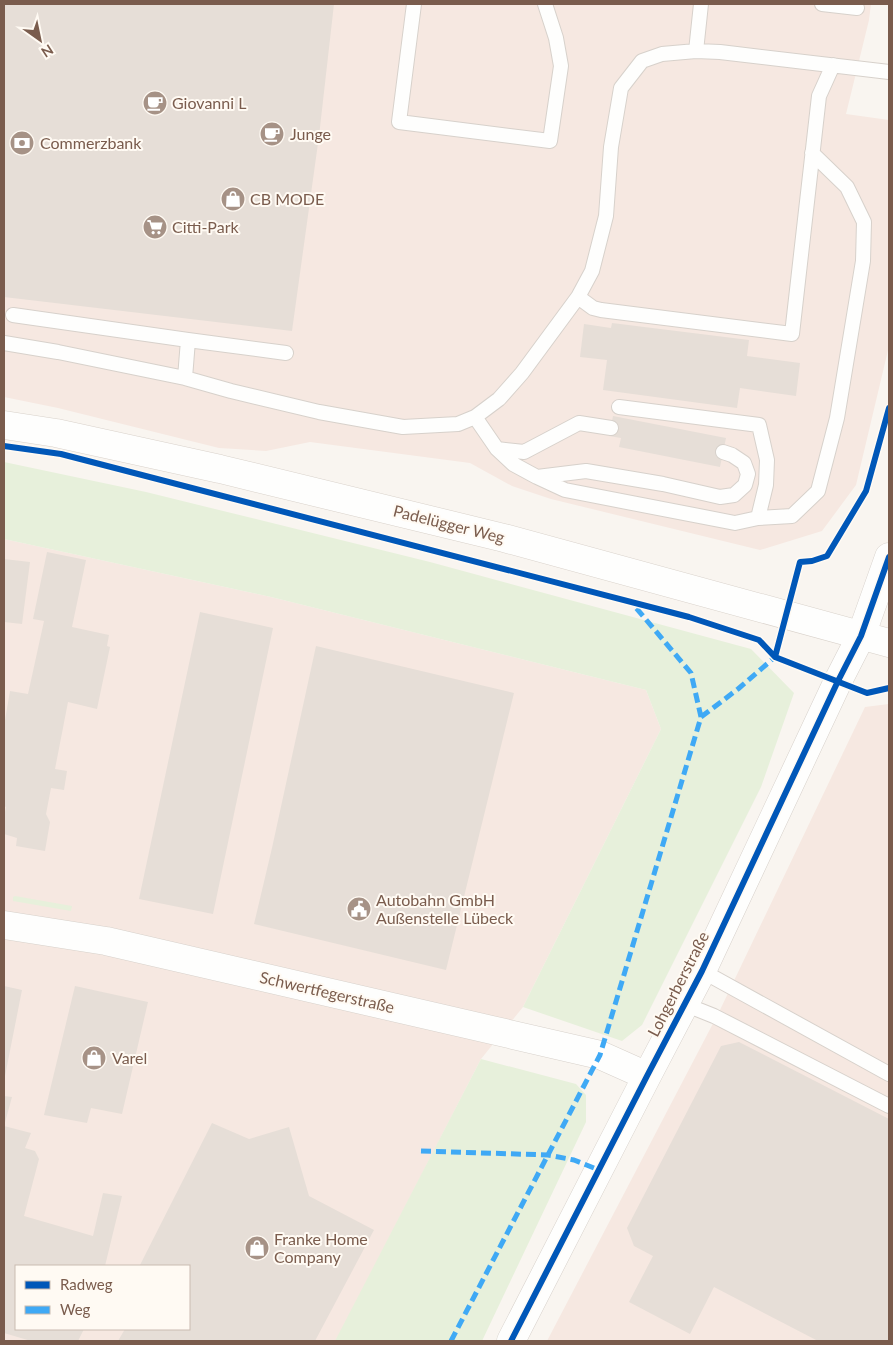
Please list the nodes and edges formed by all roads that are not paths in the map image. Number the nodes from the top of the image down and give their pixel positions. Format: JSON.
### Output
{"nodes":[{"id":1,"x":414,"y":4,"type":"edge"},
{"id":2,"x":545,"y":4,"type":"edge"},
{"id":3,"x":701,"y":4,"type":"edge"},
{"id":4,"x":822,"y":4,"type":"edge"},
{"id":5,"x":856,"y":8,"type":"dead end"},
{"id":6,"x":696,"y":51,"type":"junction"},
{"id":7,"x":833,"y":65,"type":"junction"},
{"id":8,"x":889,"y":72,"type":"edge"},
{"id":9,"x":812,"y":153,"type":"junction"},
{"id":10,"x":578,"y":297,"type":"junction"},
{"id":11,"x":13,"y":315,"type":"dead end"},
{"id":12,"x":188,"y":340,"type":"junction"},
{"id":13,"x":4,"y":343,"type":"edge"},
{"id":14,"x":286,"y":353,"type":"dead end"},
{"id":15,"x":185,"y":378,"type":"junction"},
{"id":16,"x":620,"y":407,"type":"dead end"},
{"id":17,"x":475,"y":417,"type":"junction"},
{"id":18,"x":4,"y":425,"type":"edge"},
{"id":19,"x":611,"y":428,"type":"dead end"},
{"id":20,"x":497,"y":449,"type":"junction"},
{"id":21,"x":723,"y":452,"type":"dead end"},
{"id":22,"x":536,"y":477,"type":"junction"},
{"id":23,"x":758,"y":518,"type":"junction"},
{"id":24,"x":889,"y":557,"type":"edge"},
{"id":25,"x":861,"y":636,"type":"junction"},
{"id":26,"x":889,"y":643,"type":"edge"},
{"id":27,"x":4,"y":925,"type":"edge"},
{"id":28,"x":702,"y":971,"type":"junction"},
{"id":29,"x":684,"y":1004,"type":"junction"},
{"id":30,"x":889,"y":1074,"type":"edge"},
{"id":31,"x":647,"y":1076,"type":"junction"},
{"id":32,"x":889,"y":1106,"type":"edge"},
{"id":33,"x":511,"y":1341,"type":"edge"}],
"edges":[{"from":1,"to":2,"type":"lane"},
{"from":3,"to":6,"type":"lane"},
{"from":4,"to":5,"type":"lane"},
{"from":6,"to":7,"type":"lane"},
{"from":6,"to":10,"type":"lane"},
{"from":7,"to":8,"type":"lane"},
{"from":7,"to":9,"type":"lane"},
{"from":9,"to":10,"type":"lane"},
{"from":9,"to":23,"type":"lane"},
{"from":10,"to":17,"type":"lane"},
{"from":11,"to":12,"type":"lane"},
{"from":12,"to":14,"type":"lane"},
{"from":12,"to":15,"type":"lane"},
{"from":13,"to":15,"type":"lane"},
{"from":15,"to":17,"type":"lane"},
{"from":16,"to":23,"type":"lane"},
{"from":17,"to":20,"type":"lane"},
{"from":18,"to":25,"type":"street","name":"Padelügger Weg"},
{"from":19,"to":20,"type":"lane"},
{"from":20,"to":22,"type":"lane"},
{"from":21,"to":22,"type":"lane"},
{"from":22,"to":23,"type":"lane"},
{"from":24,"to":25,"type":"street","name":"Lohgerberstraße"},
{"from":25,"to":26,"type":"street","name":"Padelügger Weg"},
{"from":25,"to":28,"type":"street","name":"Lohgerberstraße"},
{"from":27,"to":31,"type":"street","name":"Schwertfegerstraße"},
{"from":28,"to":29,"type":"street","name":"Lohgerberstraße"},
{"from":28,"to":30,"type":"lane"},
{"from":29,"to":31,"type":"street","name":"Lohgerberstraße"},
{"from":29,"to":32,"type":"lane"},
{"from":31,"to":33,"type":"street","name":"Lohgerberstraße"}]}
